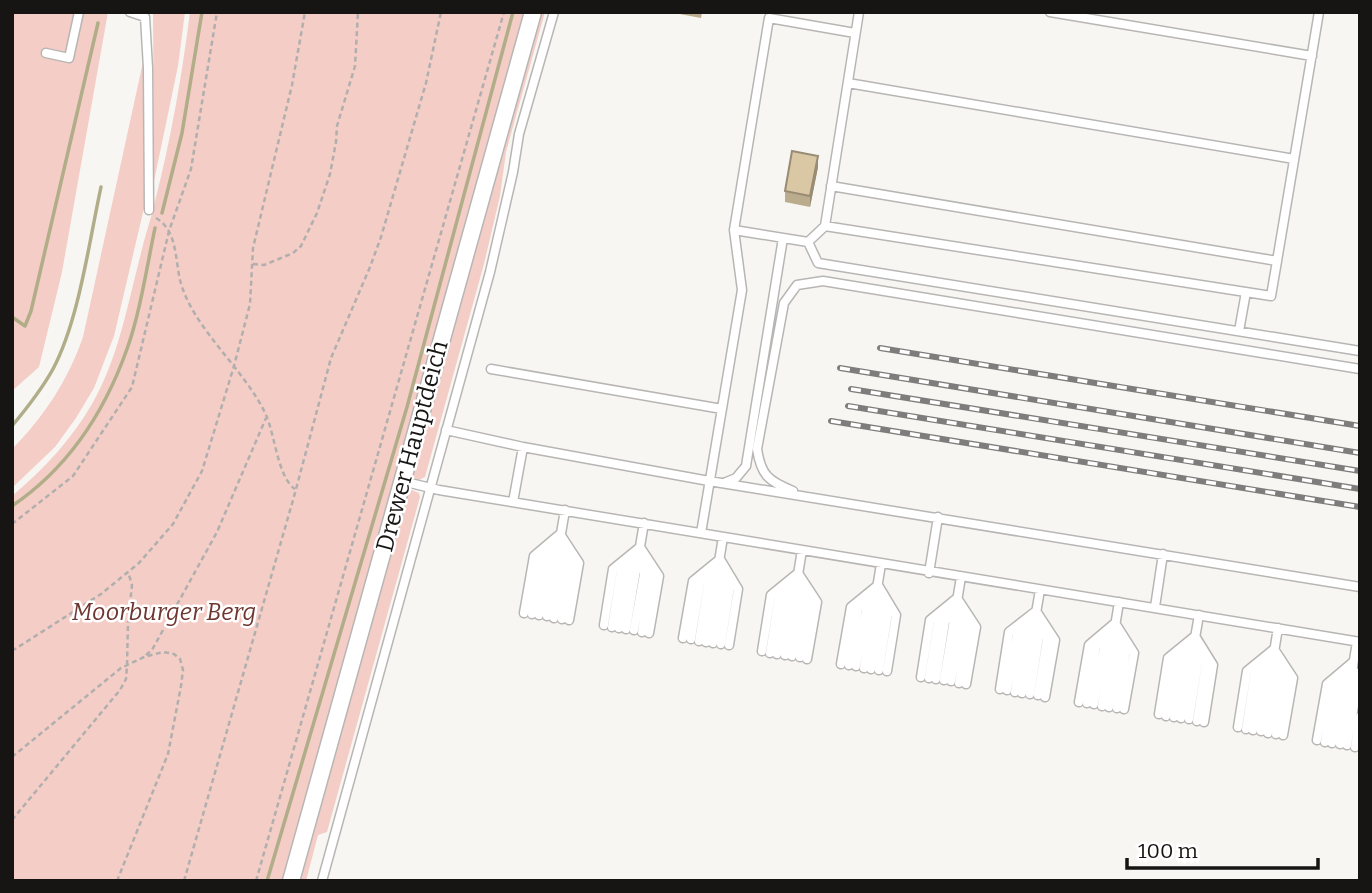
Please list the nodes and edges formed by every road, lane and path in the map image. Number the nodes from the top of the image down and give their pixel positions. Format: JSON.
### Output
{"nodes":[{"id":1,"x":79,"y":12,"type":"edge"},
{"id":2,"x":130,"y":12,"type":"edge"},
{"id":3,"x":217,"y":12,"type":"edge"},
{"id":4,"x":305,"y":12,"type":"edge"},
{"id":5,"x":358,"y":12,"type":"edge"},
{"id":6,"x":441,"y":12,"type":"edge"},
{"id":7,"x":504,"y":12,"type":"edge"},
{"id":8,"x":533,"y":12,"type":"edge"},
{"id":9,"x":554,"y":12,"type":"edge"},
{"id":10,"x":859,"y":12,"type":"edge"},
{"id":11,"x":1050,"y":12,"type":"edge"},
{"id":12,"x":1319,"y":12,"type":"edge"},
{"id":13,"x":855,"y":33,"type":"junction"},
{"id":14,"x":47,"y":53,"type":"dead end"},
{"id":15,"x":1312,"y":56,"type":"junction"},
{"id":16,"x":848,"y":83,"type":"junction"},
{"id":17,"x":1294,"y":159,"type":"junction"},
{"id":18,"x":831,"y":186,"type":"junction"},
{"id":19,"x":149,"y":210,"type":"joint"},
{"id":20,"x":825,"y":226,"type":"junction"},
{"id":21,"x":734,"y":230,"type":"junction"},
{"id":22,"x":169,"y":231,"type":"junction"},
{"id":23,"x":783,"y":238,"type":"junction"},
{"id":24,"x":808,"y":242,"type":"junction"},
{"id":25,"x":1277,"y":261,"type":"junction"},
{"id":26,"x":253,"y":264,"type":"junction"},
{"id":27,"x":1246,"y":292,"type":"junction"},
{"id":28,"x":1239,"y":331,"type":"junction"},
{"id":29,"x":1360,"y":351,"type":"edge"},
{"id":30,"x":234,"y":366,"type":"junction"},
{"id":31,"x":491,"y":369,"type":"dead end"},
{"id":32,"x":1360,"y":369,"type":"edge"},
{"id":33,"x":722,"y":409,"type":"junction"},
{"id":34,"x":267,"y":415,"type":"junction"},
{"id":35,"x":446,"y":429,"type":"junction"},
{"id":36,"x":523,"y":447,"type":"junction"},
{"id":37,"x":402,"y":481,"type":"junction"},
{"id":38,"x":709,"y":481,"type":"junction"},
{"id":39,"x":724,"y":484,"type":"junction"},
{"id":40,"x":430,"y":488,"type":"junction"},
{"id":41,"x":296,"y":490,"type":"junction"},
{"id":42,"x":808,"y":497,"type":"junction"},
{"id":43,"x":513,"y":502,"type":"junction"},
{"id":44,"x":565,"y":510,"type":"junction"},
{"id":45,"x":938,"y":517,"type":"junction"},
{"id":46,"x":644,"y":523,"type":"junction"},
{"id":47,"x":12,"y":524,"type":"edge"},
{"id":48,"x":701,"y":533,"type":"junction"},
{"id":49,"x":561,"y":534,"type":"junction"},
{"id":50,"x":723,"y":537,"type":"junction"},
{"id":51,"x":640,"y":547,"type":"junction"},
{"id":52,"x":802,"y":550,"type":"junction"},
{"id":53,"x":1163,"y":554,"type":"junction"},
{"id":54,"x":720,"y":559,"type":"junction"},
{"id":55,"x":881,"y":564,"type":"junction"},
{"id":56,"x":128,"y":572,"type":"junction"},
{"id":57,"x":929,"y":572,"type":"junction"},
{"id":58,"x":798,"y":573,"type":"junction"},
{"id":59,"x":961,"y":578,"type":"junction"},
{"id":60,"x":878,"y":585,"type":"junction"},
{"id":61,"x":1360,"y":587,"type":"edge"},
{"id":62,"x":1040,"y":590,"type":"junction"},
{"id":63,"x":957,"y":598,"type":"junction"},
{"id":64,"x":1119,"y":602,"type":"junction"},
{"id":65,"x":1155,"y":607,"type":"junction"},
{"id":66,"x":1036,"y":611,"type":"junction"},
{"id":67,"x":1199,"y":615,"type":"junction"},
{"id":68,"x":547,"y":616,"type":"junction"},
{"id":69,"x":1115,"y":623,"type":"junction"},
{"id":70,"x":1278,"y":628,"type":"junction"},
{"id":71,"x":627,"y":629,"type":"junction"},
{"id":72,"x":1195,"y":636,"type":"junction"},
{"id":73,"x":706,"y":642,"type":"junction"},
{"id":74,"x":1358,"y":642,"type":"edge"},
{"id":75,"x":1274,"y":649,"type":"junction"},
{"id":76,"x":12,"y":651,"type":"edge"},
{"id":77,"x":785,"y":655,"type":"junction"},
{"id":78,"x":144,"y":657,"type":"junction"},
{"id":79,"x":1353,"y":662,"type":"junction"},
{"id":80,"x":127,"y":665,"type":"junction"},
{"id":81,"x":864,"y":668,"type":"junction"},
{"id":82,"x":1360,"y":672,"type":"edge"},
{"id":83,"x":1360,"y":678,"type":"edge"},
{"id":84,"x":944,"y":680,"type":"junction"},
{"id":85,"x":1022,"y":693,"type":"junction"},
{"id":86,"x":1102,"y":706,"type":"junction"},
{"id":87,"x":1360,"y":717,"type":"edge"},
{"id":88,"x":1181,"y":718,"type":"junction"},
{"id":89,"x":1261,"y":731,"type":"junction"},
{"id":90,"x":1336,"y":743,"type":"junction"},
{"id":91,"x":12,"y":757,"type":"edge"},
{"id":92,"x":12,"y":820,"type":"edge"},
{"id":93,"x":117,"y":881,"type":"edge"},
{"id":94,"x":184,"y":881,"type":"edge"},
{"id":95,"x":256,"y":881,"type":"edge"},
{"id":96,"x":291,"y":881,"type":"edge"},
{"id":97,"x":322,"y":881,"type":"edge"}],
"edges":[{"from":1,"to":14,"type":"lane"},
{"from":2,"to":19,"type":"lane"},
{"from":3,"to":22,"type":"path"},
{"from":4,"to":26,"type":"path"},
{"from":5,"to":26,"type":"path"},
{"from":6,"to":41,"type":"path"},
{"from":7,"to":95,"type":"path"},
{"from":8,"to":37,"type":"street","name":"Drewer Hauptdeich"},
{"from":9,"to":35,"type":"lane"},
{"from":10,"to":13,"type":"lane"},
{"from":11,"to":15,"type":"lane"},
{"from":12,"to":15,"type":"lane"},
{"from":13,"to":16,"type":"lane"},
{"from":13,"to":21,"type":"lane"},
{"from":15,"to":17,"type":"lane"},
{"from":16,"to":17,"type":"lane"},
{"from":16,"to":18,"type":"lane"},
{"from":17,"to":25,"type":"lane"},
{"from":18,"to":20,"type":"lane"},
{"from":18,"to":25,"type":"lane"},
{"from":19,"to":22,"type":"path"},
{"from":20,"to":24,"type":"lane"},
{"from":20,"to":27,"type":"lane"},
{"from":21,"to":23,"type":"lane"},
{"from":21,"to":33,"type":"lane"},
{"from":22,"to":30,"type":"path"},
{"from":22,"to":47,"type":"path"},
{"from":23,"to":24,"type":"lane"},
{"from":23,"to":39,"type":"lane"},
{"from":24,"to":28,"type":"lane"},
{"from":25,"to":27,"type":"lane"},
{"from":26,"to":30,"type":"path"},
{"from":27,"to":28,"type":"lane"},
{"from":28,"to":29,"type":"lane"},
{"from":30,"to":34,"type":"path"},
{"from":30,"to":56,"type":"path"},
{"from":31,"to":33,"type":"lane"},
{"from":32,"to":42,"type":"lane"},
{"from":33,"to":38,"type":"lane"},
{"from":34,"to":41,"type":"path"},
{"from":34,"to":78,"type":"path"},
{"from":35,"to":36,"type":"lane"},
{"from":35,"to":40,"type":"lane"},
{"from":36,"to":38,"type":"lane"},
{"from":36,"to":43,"type":"lane"},
{"from":37,"to":40,"type":"lane"},
{"from":37,"to":96,"type":"street","name":"Drewer Hauptdeich"},
{"from":38,"to":39,"type":"lane"},
{"from":38,"to":48,"type":"lane"},
{"from":39,"to":42,"type":"lane"},
{"from":40,"to":43,"type":"lane"},
{"from":40,"to":97,"type":"lane"},
{"from":41,"to":94,"type":"path"},
{"from":42,"to":45,"type":"lane"},
{"from":43,"to":44,"type":"lane"},
{"from":44,"to":46,"type":"lane"},
{"from":44,"to":49,"type":"lane"},
{"from":45,"to":53,"type":"lane"},
{"from":45,"to":57,"type":"lane"},
{"from":46,"to":48,"type":"lane"},
{"from":46,"to":51,"type":"lane"},
{"from":48,"to":50,"type":"lane"},
{"from":49,"to":68,"type":"lane"},
{"from":49,"to":68,"type":"lane"},
{"from":49,"to":68,"type":"lane"},
{"from":49,"to":68,"type":"lane"},
{"from":50,"to":52,"type":"lane"},
{"from":50,"to":54,"type":"lane"},
{"from":51,"to":71,"type":"lane"},
{"from":51,"to":71,"type":"lane"},
{"from":51,"to":71,"type":"lane"},
{"from":51,"to":71,"type":"lane"},
{"from":52,"to":55,"type":"lane"},
{"from":52,"to":58,"type":"lane"},
{"from":53,"to":61,"type":"lane"},
{"from":53,"to":65,"type":"lane"},
{"from":54,"to":73,"type":"lane"},
{"from":54,"to":73,"type":"lane"},
{"from":54,"to":73,"type":"lane"},
{"from":54,"to":73,"type":"lane"},
{"from":55,"to":57,"type":"lane"},
{"from":55,"to":60,"type":"lane"},
{"from":56,"to":76,"type":"path"},
{"from":56,"to":80,"type":"path"},
{"from":57,"to":59,"type":"lane"},
{"from":58,"to":77,"type":"lane"},
{"from":58,"to":77,"type":"lane"},
{"from":58,"to":77,"type":"lane"},
{"from":58,"to":77,"type":"lane"},
{"from":59,"to":62,"type":"lane"},
{"from":59,"to":63,"type":"lane"},
{"from":60,"to":81,"type":"lane"},
{"from":60,"to":81,"type":"lane"},
{"from":60,"to":81,"type":"lane"},
{"from":60,"to":81,"type":"lane"},
{"from":62,"to":64,"type":"lane"},
{"from":62,"to":66,"type":"lane"},
{"from":63,"to":84,"type":"lane"},
{"from":63,"to":84,"type":"lane"},
{"from":63,"to":84,"type":"lane"},
{"from":63,"to":84,"type":"lane"},
{"from":64,"to":65,"type":"lane"},
{"from":64,"to":69,"type":"lane"},
{"from":65,"to":67,"type":"lane"},
{"from":66,"to":85,"type":"lane"},
{"from":66,"to":85,"type":"lane"},
{"from":66,"to":85,"type":"lane"},
{"from":66,"to":85,"type":"lane"},
{"from":67,"to":70,"type":"lane"},
{"from":67,"to":72,"type":"lane"},
{"from":69,"to":86,"type":"lane"},
{"from":69,"to":86,"type":"lane"},
{"from":69,"to":86,"type":"lane"},
{"from":69,"to":86,"type":"lane"},
{"from":70,"to":74,"type":"lane"},
{"from":70,"to":75,"type":"lane"},
{"from":72,"to":88,"type":"lane"},
{"from":72,"to":88,"type":"lane"},
{"from":72,"to":88,"type":"lane"},
{"from":72,"to":88,"type":"lane"},
{"from":74,"to":79,"type":"lane"},
{"from":75,"to":89,"type":"lane"},
{"from":75,"to":89,"type":"lane"},
{"from":75,"to":89,"type":"lane"},
{"from":75,"to":89,"type":"lane"},
{"from":78,"to":80,"type":"path"},
{"from":78,"to":93,"type":"path"},
{"from":79,"to":82,"type":"lane"},
{"from":79,"to":83,"type":"lane"},
{"from":79,"to":90,"type":"lane"},
{"from":79,"to":90,"type":"lane"},
{"from":79,"to":90,"type":"lane"},
{"from":80,"to":91,"type":"path"},
{"from":80,"to":92,"type":"path"},
{"from":87,"to":90,"type":"lane"}]}
